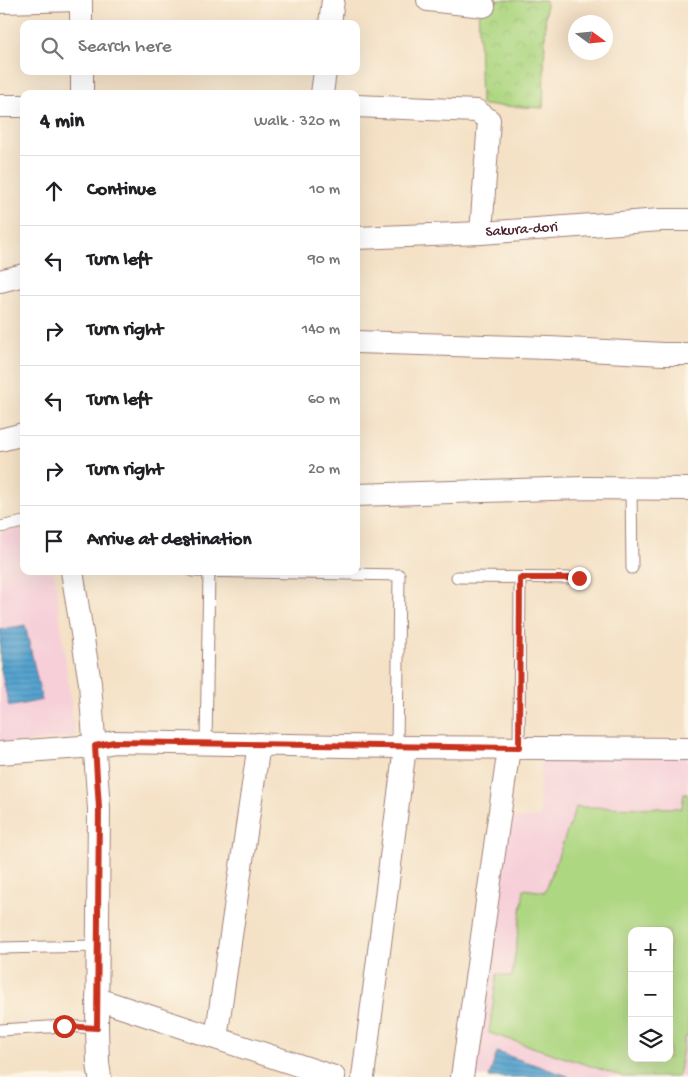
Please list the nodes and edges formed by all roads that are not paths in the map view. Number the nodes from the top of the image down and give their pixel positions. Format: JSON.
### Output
{"nodes":[{"id":1,"x":81,"y":0,"type":"edge"},
{"id":2,"x":333,"y":0,"type":"edge"},
{"id":3,"x":428,"y":0,"type":"edge"},
{"id":4,"x":0,"y":2,"type":"edge"},
{"id":5,"x":484,"y":6,"type":"dead end"},
{"id":6,"x":82,"y":20,"type":"edge"},
{"id":7,"x":330,"y":20,"type":"edge"},
{"id":8,"x":82,"y":75,"type":"edge"},
{"id":9,"x":324,"y":75,"type":"edge"},
{"id":10,"x":82,"y":90,"type":"edge"},
{"id":11,"x":322,"y":90,"type":"edge"},
{"id":12,"x":0,"y":106,"type":"edge"},
{"id":13,"x":20,"y":106,"type":"edge"},
{"id":14,"x":360,"y":106,"type":"edge"},
{"id":15,"x":688,"y":220,"type":"edge"},
{"id":16,"x":481,"y":233,"type":"junction"},
{"id":17,"x":360,"y":238,"type":"edge"},
{"id":18,"x":20,"y":276,"type":"edge"},
{"id":19,"x":1,"y":279,"type":"edge"},
{"id":20,"x":360,"y":342,"type":"edge"},
{"id":21,"x":688,"y":354,"type":"edge"},
{"id":22,"x":20,"y":435,"type":"edge"},
{"id":23,"x":0,"y":440,"type":"edge"},
{"id":24,"x":630,"y":488,"type":"junction"},
{"id":25,"x":688,"y":489,"type":"edge"},
{"id":26,"x":360,"y":495,"type":"edge"},
{"id":27,"x":20,"y":523,"type":"edge"},
{"id":28,"x":0,"y":527,"type":"edge"},
{"id":29,"x":632,"y":568,"type":"dead end"},
{"id":30,"x":360,"y":574,"type":"edge"},
{"id":31,"x":73,"y":575,"type":"edge"},
{"id":32,"x":209,"y":575,"type":"edge"},
{"id":33,"x":457,"y":577,"type":"dead end"},
{"id":34,"x":520,"y":578,"type":"junction"},
{"id":35,"x":579,"y":578,"type":"dead end"},
{"id":36,"x":206,"y":743,"type":"junction"},
{"id":37,"x":259,"y":744,"type":"junction"},
{"id":38,"x":95,"y":746,"type":"junction"},
{"id":39,"x":401,"y":747,"type":"junction"},
{"id":40,"x":514,"y":748,"type":"junction"},
{"id":41,"x":688,"y":748,"type":"edge"},
{"id":42,"x":0,"y":753,"type":"edge"},
{"id":43,"x":97,"y":946,"type":"junction"},
{"id":44,"x":0,"y":948,"type":"edge"},
{"id":45,"x":97,"y":999,"type":"junction"},
{"id":46,"x":97,"y":1028,"type":"junction"},
{"id":47,"x":0,"y":1030,"type":"edge"},
{"id":48,"x":216,"y":1038,"type":"junction"},
{"id":49,"x":324,"y":1075,"type":"edge"},
{"id":50,"x":100,"y":1077,"type":"edge"},
{"id":51,"x":363,"y":1077,"type":"edge"},
{"id":52,"x":462,"y":1077,"type":"edge"}],
"edges":[{"from":1,"to":4,"type":"street"},
{"from":1,"to":6,"type":"street"},
{"from":2,"to":7,"type":"street"},
{"from":3,"to":5,"type":"street"},
{"from":8,"to":10,"type":"street"},
{"from":9,"to":11,"type":"street"},
{"from":12,"to":13,"type":"street"},
{"from":14,"to":16,"type":"street"},
{"from":15,"to":16,"type":"street","name":"Sakura-dori"},
{"from":16,"to":17,"type":"street","name":"Sakura-dori"},
{"from":18,"to":19,"type":"street"},
{"from":20,"to":21,"type":"street"},
{"from":22,"to":23,"type":"street"},
{"from":24,"to":25,"type":"street"},
{"from":24,"to":26,"type":"street"},
{"from":24,"to":29,"type":"lane"},
{"from":27,"to":28,"type":"lane"},
{"from":30,"to":39,"type":"lane"},
{"from":31,"to":38,"type":"street"},
{"from":32,"to":36,"type":"lane"},
{"from":33,"to":34,"type":"lane"},
{"from":34,"to":35,"type":"lane"},
{"from":34,"to":40,"type":"lane"},
{"from":36,"to":37,"type":"street"},
{"from":36,"to":38,"type":"street"},
{"from":37,"to":39,"type":"street"},
{"from":37,"to":48,"type":"street"},
{"from":38,"to":42,"type":"street"},
{"from":38,"to":43,"type":"street"},
{"from":39,"to":40,"type":"street"},
{"from":39,"to":51,"type":"street"},
{"from":40,"to":41,"type":"street"},
{"from":40,"to":52,"type":"street"},
{"from":43,"to":44,"type":"lane"},
{"from":43,"to":45,"type":"street"},
{"from":45,"to":46,"type":"street"},
{"from":45,"to":48,"type":"street"},
{"from":46,"to":47,"type":"lane"},
{"from":46,"to":50,"type":"street"},
{"from":48,"to":49,"type":"street"}]}
